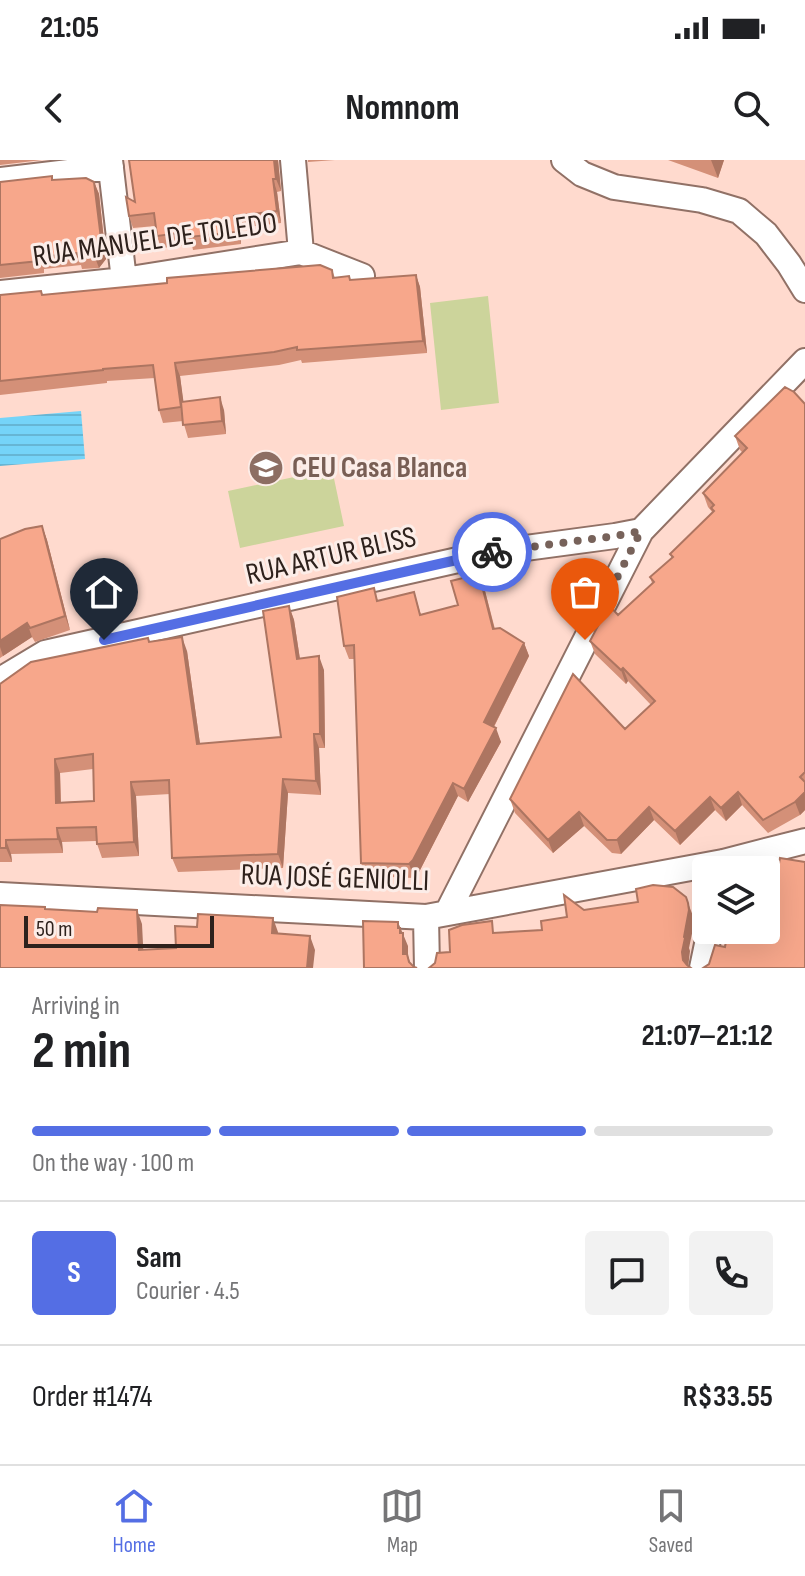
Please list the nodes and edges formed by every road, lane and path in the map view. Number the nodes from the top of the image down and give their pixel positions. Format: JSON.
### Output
{"nodes":[{"id":1,"x":293,"y":160,"type":"edge"},
{"id":2,"x":564,"y":160,"type":"edge"},
{"id":3,"x":110,"y":164,"type":"edge"},
{"id":4,"x":0,"y":180,"type":"edge"},
{"id":5,"x":301,"y":252,"type":"junction"},
{"id":6,"x":362,"y":276,"type":"edge"},
{"id":7,"x":124,"y":280,"type":"junction"},
{"id":8,"x":805,"y":290,"type":"edge"},
{"id":9,"x":0,"y":293,"type":"edge"},
{"id":10,"x":805,"y":361,"type":"edge"},
{"id":11,"x":641,"y":531,"type":"junction"},
{"id":12,"x":0,"y":680,"type":"edge"},
{"id":13,"x":805,"y":841,"type":"edge"},
{"id":14,"x":755,"y":856,"type":"edge"},
{"id":15,"x":692,"y":871,"type":"edge"},
{"id":16,"x":0,"y":895,"type":"edge"},
{"id":17,"x":436,"y":915,"type":"junction"},
{"id":18,"x":707,"y":944,"type":"edge"},
{"id":19,"x":427,"y":968,"type":"edge"},
{"id":20,"x":702,"y":968,"type":"edge"}],
"edges":[{"from":1,"to":5,"type":"street"},
{"from":2,"to":8,"type":"street"},
{"from":3,"to":4,"type":"street"},
{"from":3,"to":7,"type":"street"},
{"from":5,"to":6,"type":"street","name":"RUA MANUEL DE TOLEDO"},
{"from":5,"to":7,"type":"street","name":"RUA MANUEL DE TOLEDO"},
{"from":7,"to":9,"type":"street","name":"RUA MANUEL DE TOLEDO"},
{"from":10,"to":11,"type":"street"},
{"from":11,"to":12,"type":"street","name":"RUA ARTUR BLISS"},
{"from":11,"to":17,"type":"street"},
{"from":13,"to":14,"type":"street","name":"RUA JOSÉ GENIOLLI"},
{"from":15,"to":17,"type":"street","name":"RUA JOSÉ GENIOLLI"},
{"from":16,"to":17,"type":"street","name":"RUA JOSÉ GENIOLLI"},
{"from":17,"to":19,"type":"street"},
{"from":18,"to":20,"type":"street"}]}
